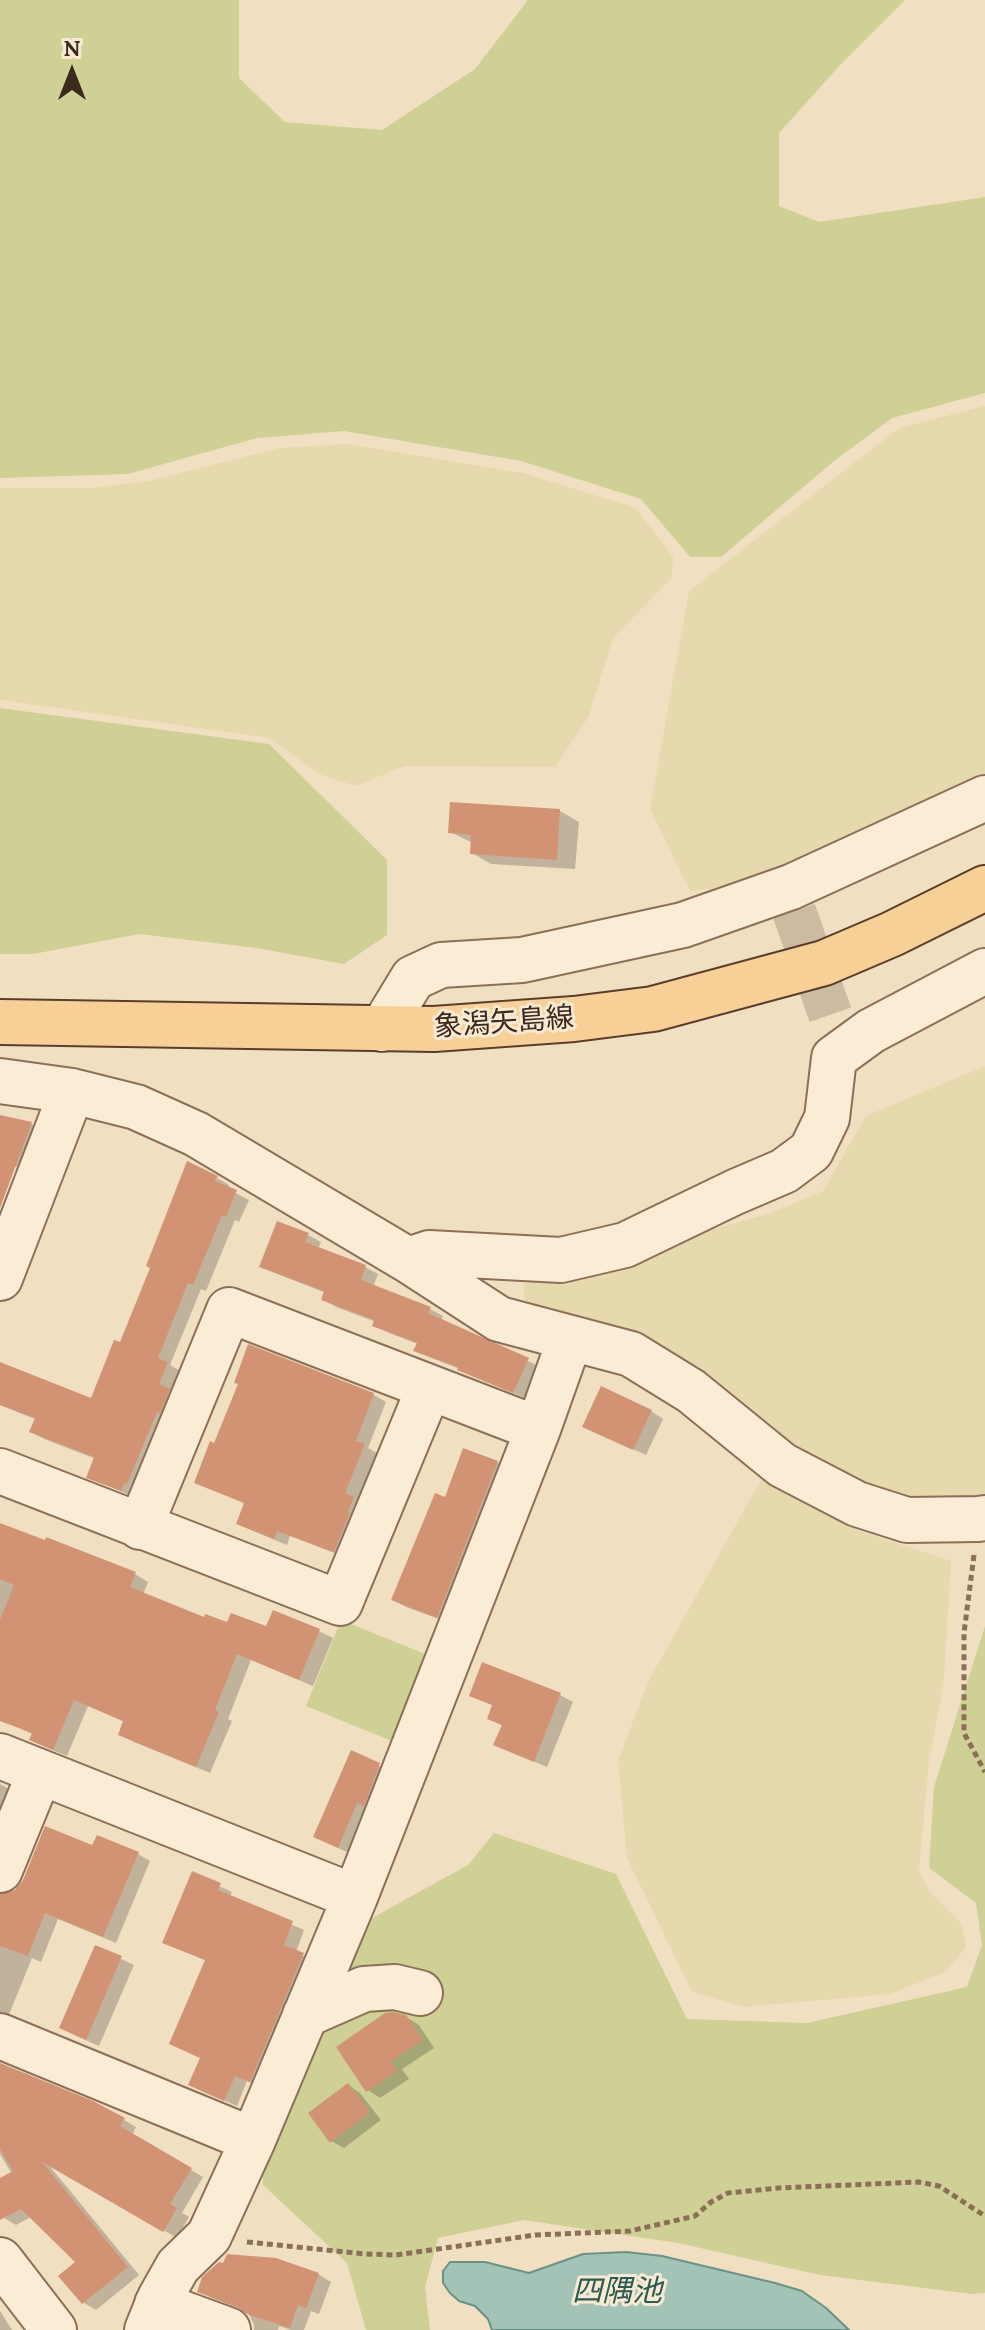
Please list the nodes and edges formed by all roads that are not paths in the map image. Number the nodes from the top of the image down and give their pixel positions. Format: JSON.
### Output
{"nodes":[{"id":1,"x":985,"y":798,"type":"edge"},
{"id":2,"x":985,"y":888,"type":"edge"},
{"id":3,"x":985,"y":971,"type":"edge"},
{"id":4,"x":0,"y":1022,"type":"edge"},
{"id":5,"x":382,"y":1029,"type":"junction"},
{"id":6,"x":0,"y":1081,"type":"edge"},
{"id":7,"x":72,"y":1091,"type":"junction"},
{"id":8,"x":408,"y":1260,"type":"junction"},
{"id":9,"x":0,"y":1278,"type":"edge"},
{"id":10,"x":570,"y":1339,"type":"junction"},
{"id":11,"x":429,"y":1388,"type":"junction"},
{"id":12,"x":538,"y":1429,"type":"junction"},
{"id":13,"x":0,"y":1471,"type":"edge"},
{"id":14,"x":982,"y":1518,"type":"edge"},
{"id":15,"x":140,"y":1527,"type":"junction"},
{"id":16,"x":0,"y":1756,"type":"edge"},
{"id":17,"x":40,"y":1772,"type":"junction"},
{"id":18,"x":0,"y":1870,"type":"edge"},
{"id":19,"x":355,"y":1897,"type":"junction"},
{"id":20,"x":420,"y":1993,"type":"dead end"},
{"id":21,"x":305,"y":2015,"type":"junction"},
{"id":22,"x":0,"y":2036,"type":"edge"},
{"id":23,"x":253,"y":2140,"type":"junction"},
{"id":24,"x":0,"y":2260,"type":"edge"},
{"id":25,"x":152,"y":2317,"type":"edge"},
{"id":26,"x":54,"y":2330,"type":"edge"},
{"id":27,"x":228,"y":2330,"type":"edge"}],
"edges":[{"from":1,"to":5,"type":"street"},
{"from":2,"to":5,"type":"main road","name":"象潟矢島線"},
{"from":3,"to":8,"type":"street"},
{"from":4,"to":5,"type":"main road","name":"象潟矢島線"},
{"from":6,"to":7,"type":"street"},
{"from":7,"to":8,"type":"street"},
{"from":7,"to":9,"type":"street"},
{"from":8,"to":10,"type":"street"},
{"from":10,"to":12,"type":"street"},
{"from":10,"to":14,"type":"street"},
{"from":11,"to":12,"type":"street"},
{"from":11,"to":15,"type":"street"},
{"from":11,"to":15,"type":"street"},
{"from":12,"to":19,"type":"street"},
{"from":13,"to":15,"type":"street"},
{"from":16,"to":17,"type":"street"},
{"from":17,"to":18,"type":"street"},
{"from":17,"to":19,"type":"street"},
{"from":19,"to":21,"type":"street"},
{"from":20,"to":21,"type":"street"},
{"from":21,"to":23,"type":"street"},
{"from":22,"to":23,"type":"street"},
{"from":23,"to":25,"type":"street"},
{"from":24,"to":26,"type":"street"},
{"from":25,"to":27,"type":"street"}]}
